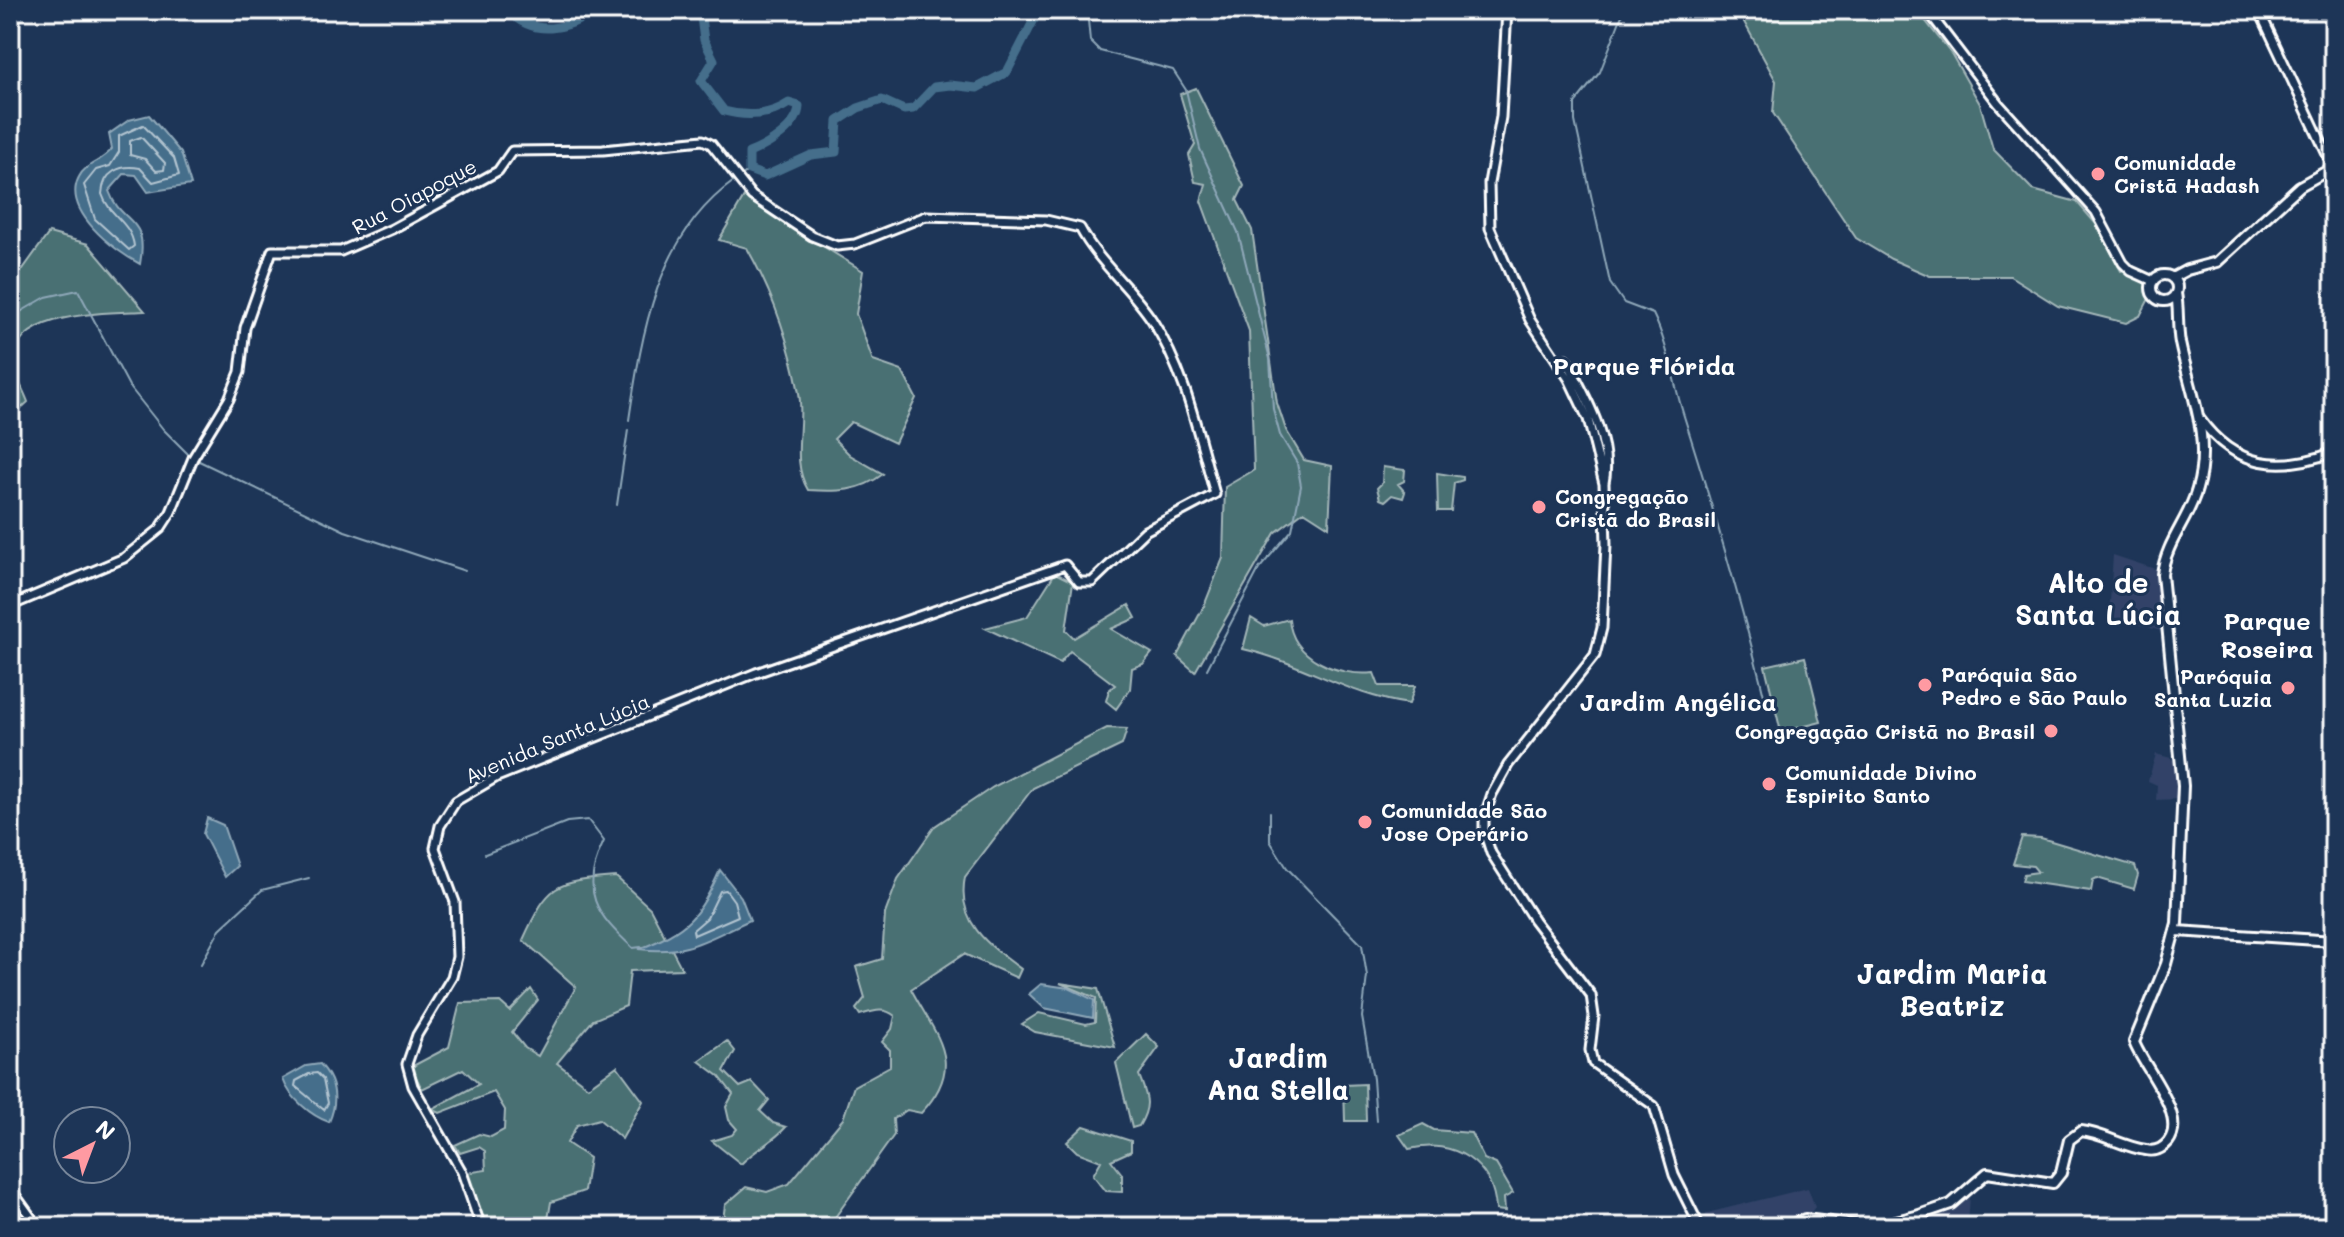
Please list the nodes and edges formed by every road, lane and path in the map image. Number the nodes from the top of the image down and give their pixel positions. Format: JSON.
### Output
{"nodes":[{"id":1,"x":1507,"y":10,"type":"edge"},
{"id":2,"x":1927,"y":10,"type":"edge"},
{"id":3,"x":2259,"y":10,"type":"edge"},
{"id":4,"x":2334,"y":167,"type":"edge"},
{"id":5,"x":2172,"y":278,"type":"junction"},
{"id":6,"x":2153,"y":281,"type":"junction"},
{"id":7,"x":2176,"y":293,"type":"junction"},
{"id":8,"x":2162,"y":301,"type":"junction"},
{"id":9,"x":2178,"y":315,"type":"junction"},
{"id":10,"x":1559,"y":365,"type":"junction"},
{"id":11,"x":2200,"y":419,"type":"junction"},
{"id":12,"x":2334,"y":452,"type":"edge"},
{"id":13,"x":1604,"y":484,"type":"junction"},
{"id":14,"x":1065,"y":565,"type":"joint"},
{"id":15,"x":10,"y":606,"type":"edge"},
{"id":16,"x":2177,"y":931,"type":"junction"},
{"id":17,"x":2334,"y":941,"type":"edge"},
{"id":18,"x":10,"y":1188,"type":"edge"},
{"id":19,"x":38,"y":1227,"type":"edge"},
{"id":20,"x":481,"y":1227,"type":"edge"},
{"id":21,"x":1700,"y":1227,"type":"edge"},
{"id":22,"x":1786,"y":1227,"type":"edge"}],
"edges":[{"from":1,"to":10,"type":"street"},
{"from":2,"to":6,"type":"street"},
{"from":3,"to":4,"type":"street"},
{"from":4,"to":5,"type":"main road"},
{"from":5,"to":6,"type":"main road"},
{"from":5,"to":7,"type":"main road"},
{"from":6,"to":8,"type":"main road"},
{"from":7,"to":8,"type":"main road"},
{"from":7,"to":9,"type":"main road"},
{"from":8,"to":9,"type":"main road"},
{"from":9,"to":11,"type":"main road"},
{"from":10,"to":13,"type":"street"},
{"from":10,"to":13,"type":"street"},
{"from":11,"to":12,"type":"street"},
{"from":11,"to":16,"type":"main road"},
{"from":13,"to":21,"type":"street"},
{"from":14,"to":15,"type":"street","name":"Rua Oiapoque"},
{"from":14,"to":20,"type":"street","name":"Avenida Santa Lúcia"},
{"from":16,"to":17,"type":"main road"},
{"from":16,"to":22,"type":"main road"},
{"from":18,"to":19,"type":"street"}]}
